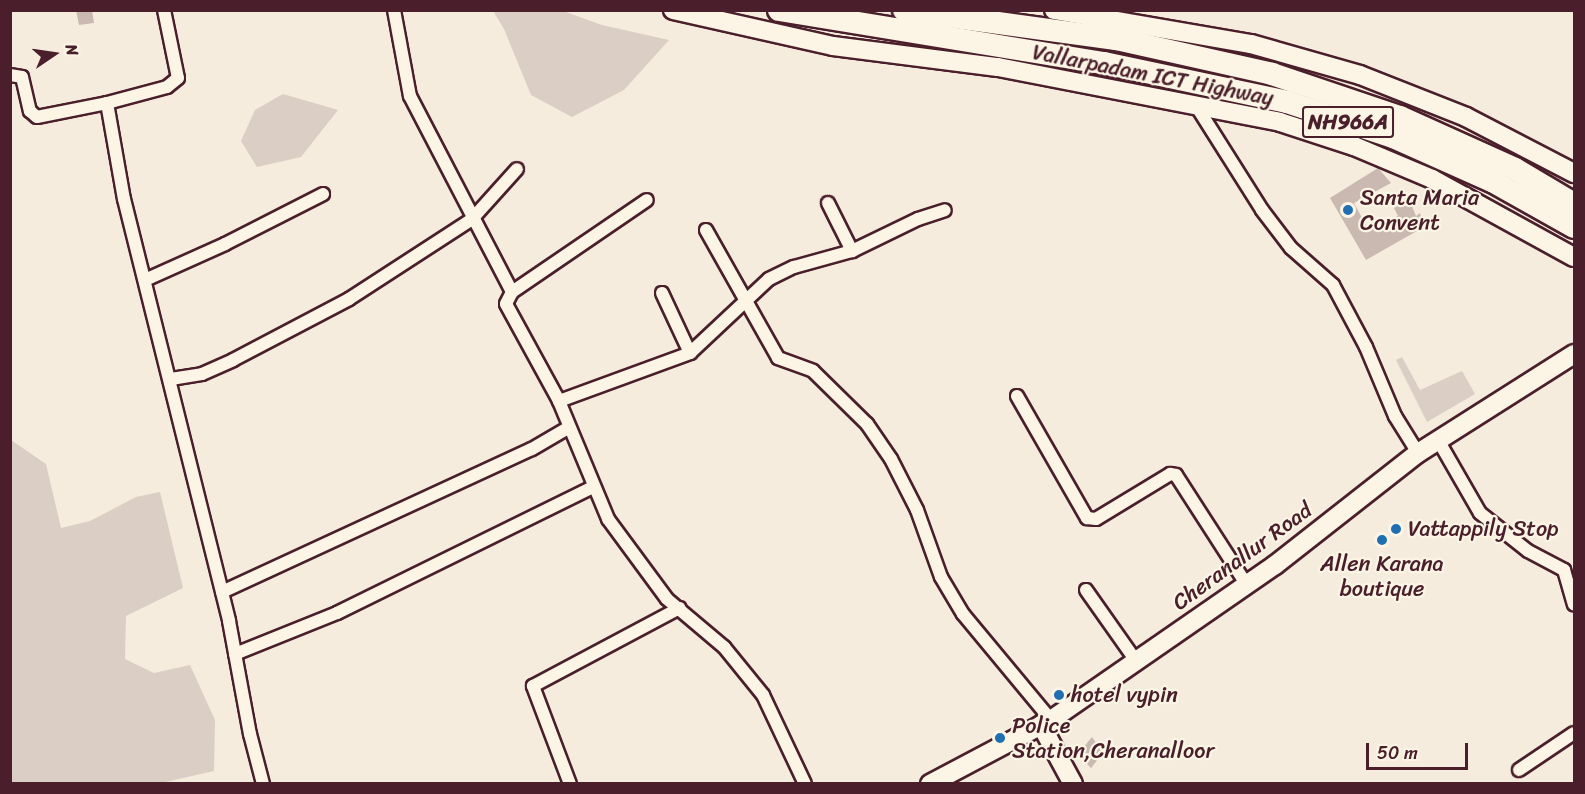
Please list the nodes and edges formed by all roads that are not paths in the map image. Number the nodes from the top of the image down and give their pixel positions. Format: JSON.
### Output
{"nodes":[{"id":1,"x":164,"y":10,"type":"edge"},
{"id":2,"x":394,"y":10,"type":"edge"},
{"id":3,"x":673,"y":10,"type":"edge"},
{"id":4,"x":778,"y":10,"type":"edge"},
{"id":5,"x":904,"y":10,"type":"edge"},
{"id":6,"x":1054,"y":10,"type":"edge"},
{"id":7,"x":1104,"y":14,"type":"edge"},
{"id":8,"x":1012,"y":18,"type":"edge"},
{"id":9,"x":870,"y":19,"type":"edge"},
{"id":10,"x":1155,"y":47,"type":"junction"},
{"id":11,"x":999,"y":56,"type":"junction"},
{"id":12,"x":1151,"y":72,"type":"junction"},
{"id":13,"x":10,"y":75,"type":"edge"},
{"id":14,"x":107,"y":103,"type":"junction"},
{"id":15,"x":1197,"y":107,"type":"junction"},
{"id":16,"x":517,"y":169,"type":"dead end"},
{"id":17,"x":1575,"y":173,"type":"edge"},
{"id":18,"x":323,"y":194,"type":"dead end"},
{"id":19,"x":647,"y":200,"type":"dead end"},
{"id":20,"x":828,"y":203,"type":"dead end"},
{"id":21,"x":1575,"y":204,"type":"edge"},
{"id":22,"x":945,"y":210,"type":"dead end"},
{"id":23,"x":472,"y":219,"type":"junction"},
{"id":24,"x":1575,"y":227,"type":"edge"},
{"id":25,"x":706,"y":230,"type":"dead end"},
{"id":26,"x":852,"y":251,"type":"junction"},
{"id":27,"x":1575,"y":257,"type":"edge"},
{"id":28,"x":145,"y":280,"type":"junction"},
{"id":29,"x":512,"y":292,"type":"junction"},
{"id":30,"x":662,"y":293,"type":"dead end"},
{"id":31,"x":745,"y":302,"type":"junction"},
{"id":32,"x":690,"y":353,"type":"junction"},
{"id":33,"x":1575,"y":354,"type":"edge"},
{"id":34,"x":171,"y":380,"type":"junction"},
{"id":35,"x":1017,"y":396,"type":"dead end"},
{"id":36,"x":559,"y":401,"type":"junction"},
{"id":37,"x":568,"y":428,"type":"junction"},
{"id":38,"x":1438,"y":440,"type":"junction"},
{"id":39,"x":1418,"y":453,"type":"junction"},
{"id":40,"x":593,"y":487,"type":"junction"},
{"id":41,"x":1247,"y":585,"type":"junction"},
{"id":42,"x":1086,"y":590,"type":"dead end"},
{"id":43,"x":222,"y":592,"type":"junction"},
{"id":44,"x":1575,"y":605,"type":"edge"},
{"id":45,"x":680,"y":608,"type":"junction"},
{"id":46,"x":235,"y":654,"type":"junction"},
{"id":47,"x":1137,"y":661,"type":"junction"},
{"id":48,"x":1046,"y":723,"type":"junction"},
{"id":49,"x":1575,"y":733,"type":"edge"},
{"id":50,"x":1519,"y":770,"type":"dead end"},
{"id":51,"x":263,"y":783,"type":"edge"},
{"id":52,"x":570,"y":783,"type":"edge"},
{"id":53,"x":805,"y":783,"type":"edge"},
{"id":54,"x":930,"y":783,"type":"edge"},
{"id":55,"x":1073,"y":783,"type":"edge"}],
"edges":[{"from":1,"to":14,"type":"street"},
{"from":2,"to":23,"type":"street"},
{"from":3,"to":11,"type":"street"},
{"from":4,"to":9,"type":"highway","name":"Vallarpadam ICT Highway","number":"NH966A"},
{"from":5,"to":8,"type":"highway","name":"Vallarpadam ICT Highway","number":"NH966A"},
{"from":6,"to":7,"type":"street"},
{"from":7,"to":17,"type":"street"},
{"from":8,"to":10,"type":"highway","name":"Vallarpadam ICT Highway","number":"NH966A"},
{"from":9,"to":11,"type":"highway","name":"Vallarpadam ICT Highway","number":"NH966A"},
{"from":10,"to":12,"type":"highway"},
{"from":10,"to":21,"type":"highway","name":"Vallarpadam ICT Highway","number":"NH966A"},
{"from":11,"to":12,"type":"highway","name":"Vallarpadam ICT Highway","number":"NH966A"},
{"from":11,"to":15,"type":"street"},
{"from":12,"to":24,"type":"highway","name":"Vallarpadam ICT Highway","number":"NH966A"},
{"from":13,"to":14,"type":"street"},
{"from":14,"to":28,"type":"street"},
{"from":15,"to":27,"type":"street"},
{"from":15,"to":39,"type":"street"},
{"from":16,"to":23,"type":"street"},
{"from":18,"to":28,"type":"street"},
{"from":19,"to":29,"type":"street"},
{"from":20,"to":26,"type":"street"},
{"from":22,"to":26,"type":"street"},
{"from":23,"to":29,"type":"street"},
{"from":23,"to":34,"type":"street"},
{"from":25,"to":31,"type":"street"},
{"from":26,"to":31,"type":"street"},
{"from":28,"to":34,"type":"street"},
{"from":29,"to":36,"type":"street"},
{"from":30,"to":32,"type":"street"},
{"from":31,"to":32,"type":"street"},
{"from":31,"to":48,"type":"street"},
{"from":32,"to":36,"type":"street"},
{"from":33,"to":38,"type":"street","name":"Cheranallur Road"},
{"from":34,"to":43,"type":"street"},
{"from":35,"to":41,"type":"street"},
{"from":36,"to":37,"type":"street"},
{"from":37,"to":40,"type":"street"},
{"from":37,"to":43,"type":"street"},
{"from":38,"to":39,"type":"street","name":"Cheranallur Road"},
{"from":38,"to":44,"type":"street"},
{"from":39,"to":41,"type":"street","name":"Cheranallur Road"},
{"from":40,"to":45,"type":"street"},
{"from":40,"to":46,"type":"street"},
{"from":41,"to":47,"type":"street","name":"Cheranallur Road"},
{"from":42,"to":47,"type":"street"},
{"from":43,"to":46,"type":"street"},
{"from":45,"to":52,"type":"street"},
{"from":45,"to":53,"type":"street"},
{"from":46,"to":51,"type":"street"},
{"from":47,"to":48,"type":"street","name":"Cheranallur Road"},
{"from":48,"to":54,"type":"street","name":"Cheranallur Road"},
{"from":48,"to":55,"type":"street"},
{"from":49,"to":50,"type":"street"}]}
